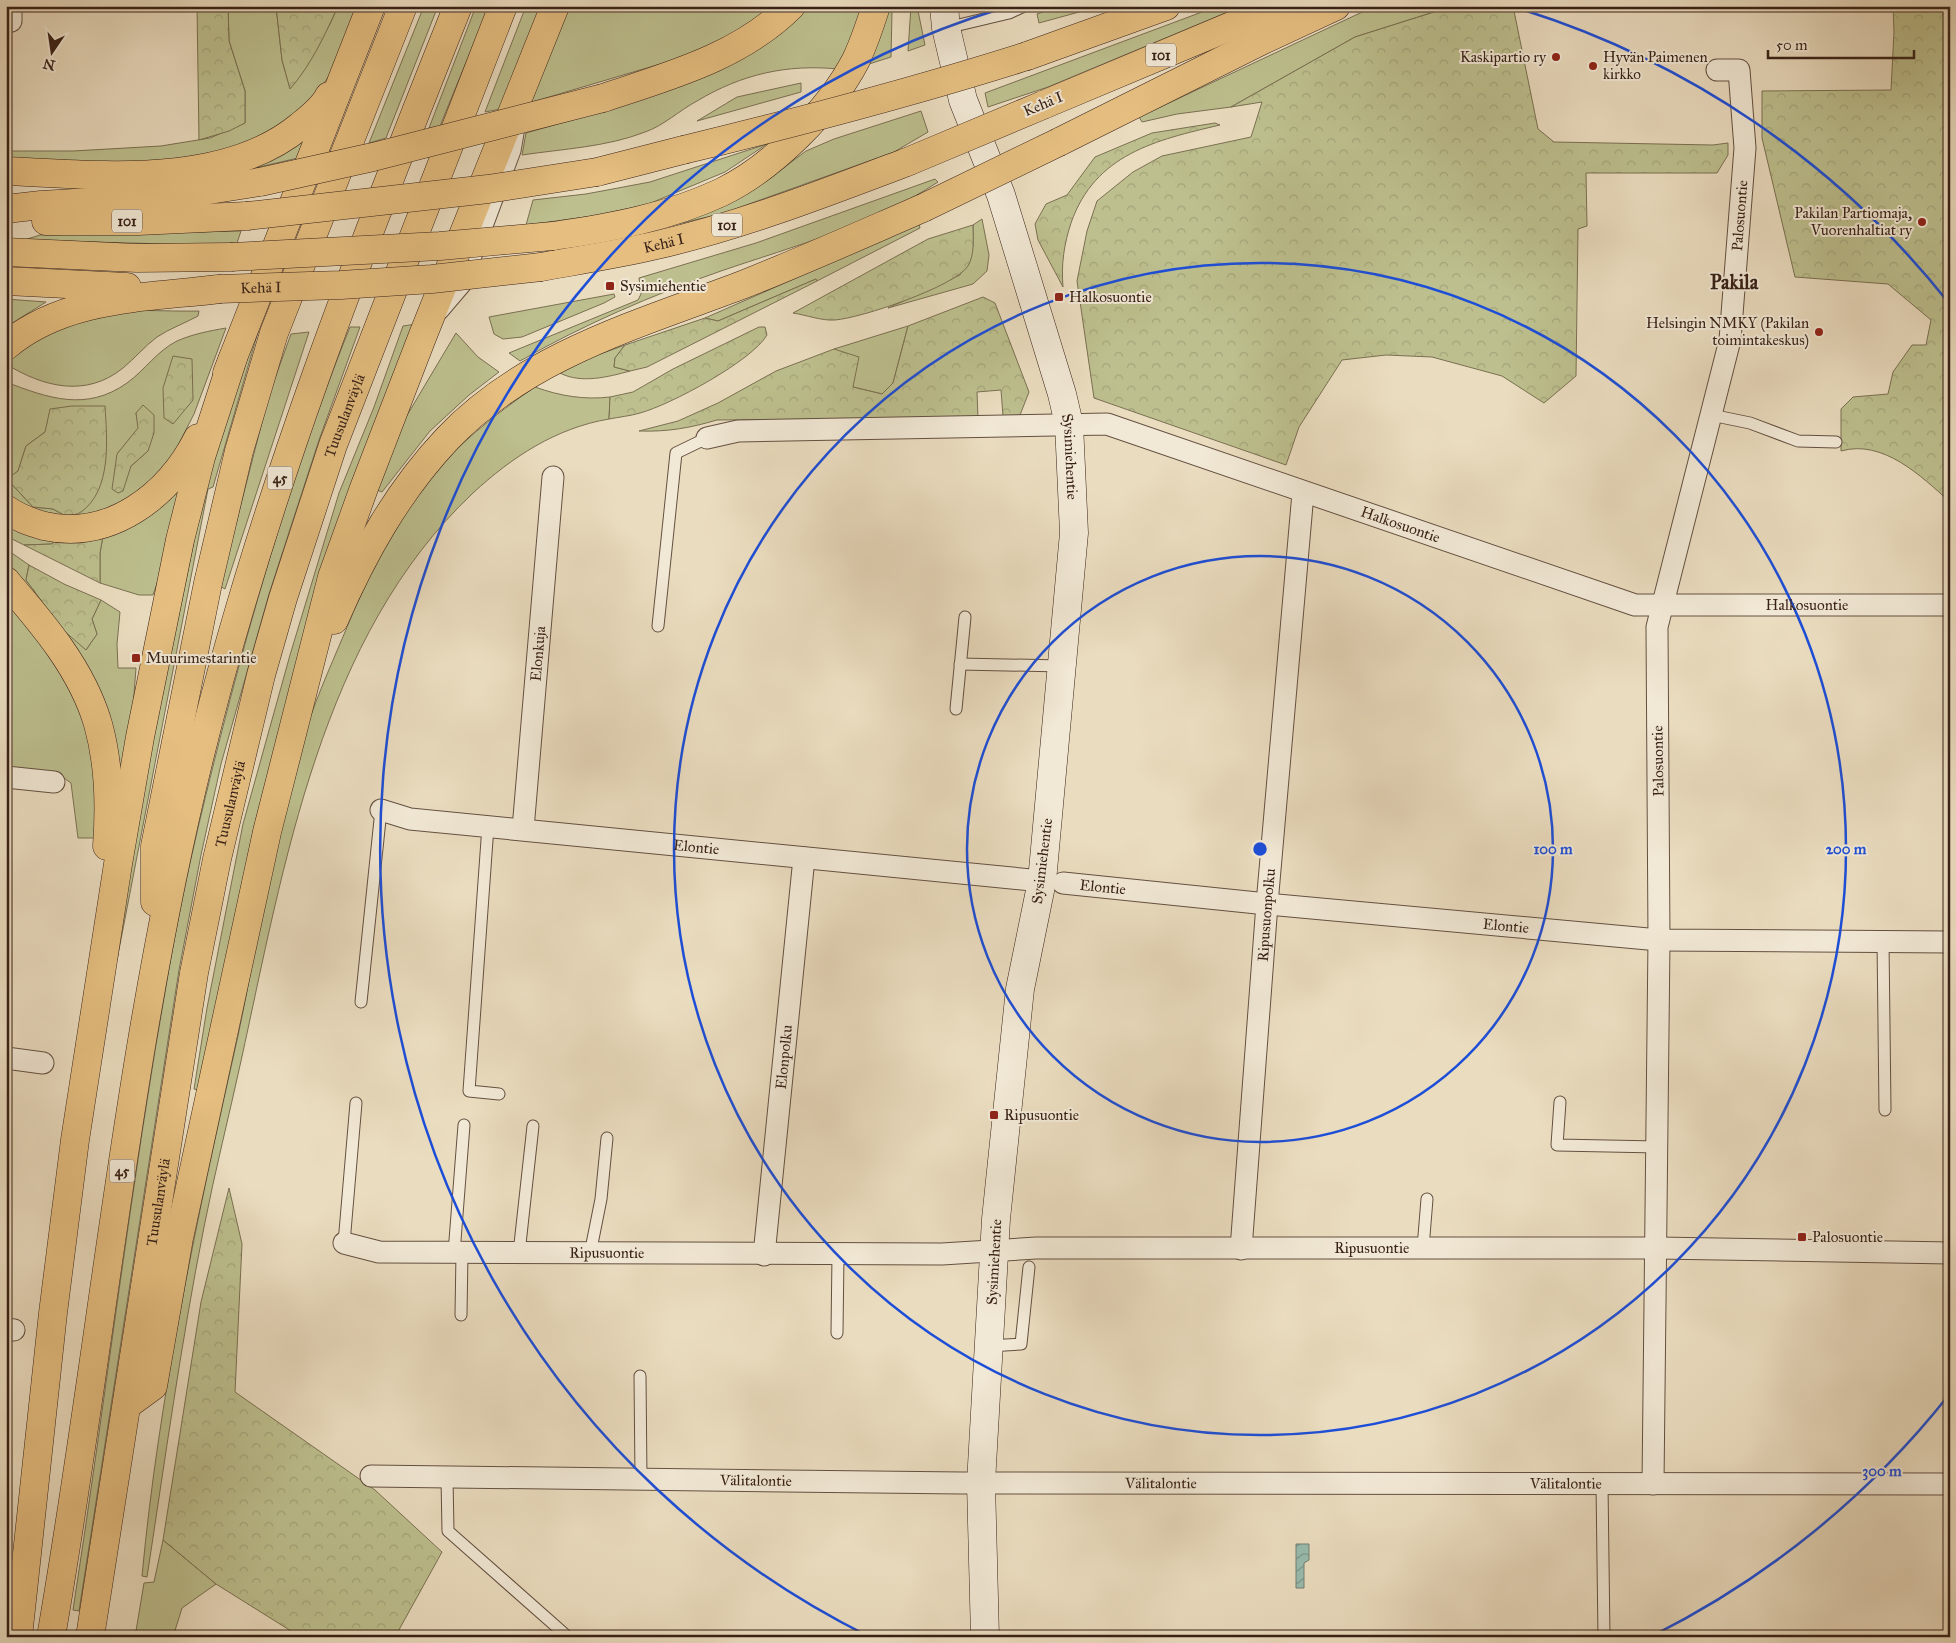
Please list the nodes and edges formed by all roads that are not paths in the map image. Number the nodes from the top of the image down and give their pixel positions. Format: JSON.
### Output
{"nodes":[{"id":1,"x":371,"y":6,"type":"edge"},
{"id":2,"x":458,"y":6,"type":"edge"},
{"id":3,"x":503,"y":6,"type":"edge"},
{"id":4,"x":555,"y":6,"type":"edge"},
{"id":5,"x":791,"y":6,"type":"edge"},
{"id":6,"x":876,"y":6,"type":"edge"},
{"id":7,"x":1024,"y":6,"type":"edge"},
{"id":8,"x":1166,"y":6,"type":"edge"},
{"id":9,"x":1279,"y":6,"type":"edge"},
{"id":10,"x":1336,"y":6,"type":"edge"},
{"id":11,"x":1008,"y":10,"type":"edge"},
{"id":12,"x":401,"y":12,"type":"edge"},
{"id":13,"x":945,"y":17,"type":"edge"},
{"id":14,"x":1717,"y":70,"type":"dead end"},
{"id":15,"x":6,"y":171,"type":"edge"},
{"id":16,"x":6,"y":209,"type":"edge"},
{"id":17,"x":6,"y":220,"type":"edge"},
{"id":18,"x":6,"y":252,"type":"edge"},
{"id":19,"x":6,"y":281,"type":"edge"},
{"id":20,"x":219,"y":289,"type":"junction"},
{"id":21,"x":16,"y":338,"type":"edge"},
{"id":22,"x":233,"y":358,"type":"junction"},
{"id":23,"x":1711,"y":415,"type":"junction"},
{"id":24,"x":1069,"y":424,"type":"junction"},
{"id":25,"x":707,"y":438,"type":"joint"},
{"id":26,"x":1836,"y":442,"type":"dead end"},
{"id":27,"x":553,"y":477,"type":"dead end"},
{"id":28,"x":1303,"y":492,"type":"junction"},
{"id":29,"x":6,"y":509,"type":"edge"},
{"id":30,"x":6,"y":581,"type":"edge"},
{"id":31,"x":1950,"y":605,"type":"edge"},
{"id":32,"x":1661,"y":606,"type":"junction"},
{"id":33,"x":965,"y":617,"type":"dead end"},
{"id":34,"x":658,"y":626,"type":"dead end"},
{"id":35,"x":960,"y":664,"type":"junction"},
{"id":36,"x":1062,"y":666,"type":"junction"},
{"id":37,"x":302,"y":696,"type":"junction"},
{"id":38,"x":956,"y":710,"type":"dead end"},
{"id":39,"x":6,"y":778,"type":"edge"},
{"id":40,"x":54,"y":782,"type":"dead end"},
{"id":41,"x":380,"y":810,"type":"joint"},
{"id":42,"x":488,"y":826,"type":"junction"},
{"id":43,"x":523,"y":830,"type":"junction"},
{"id":44,"x":804,"y":858,"type":"junction"},
{"id":45,"x":1052,"y":882,"type":"junction"},
{"id":46,"x":1267,"y":904,"type":"junction"},
{"id":47,"x":1660,"y":940,"type":"junction"},
{"id":48,"x":1883,"y":941,"type":"junction"},
{"id":49,"x":1950,"y":942,"type":"edge"},
{"id":50,"x":154,"y":966,"type":"junction"},
{"id":51,"x":361,"y":1002,"type":"dead end"},
{"id":52,"x":88,"y":1051,"type":"junction"},
{"id":53,"x":6,"y":1058,"type":"edge"},
{"id":54,"x":43,"y":1064,"type":"dead end"},
{"id":55,"x":498,"y":1094,"type":"dead end"},
{"id":56,"x":1560,"y":1102,"type":"dead end"},
{"id":57,"x":356,"y":1103,"type":"dead end"},
{"id":58,"x":1885,"y":1110,"type":"dead end"},
{"id":59,"x":464,"y":1125,"type":"dead end"},
{"id":60,"x":534,"y":1126,"type":"dead end"},
{"id":61,"x":607,"y":1138,"type":"dead end"},
{"id":62,"x":1658,"y":1147,"type":"junction"},
{"id":63,"x":1427,"y":1198,"type":"dead end"},
{"id":64,"x":344,"y":1243,"type":"joint"},
{"id":65,"x":1424,"y":1248,"type":"junction"},
{"id":66,"x":1657,"y":1248,"type":"junction"},
{"id":67,"x":1241,"y":1249,"type":"junction"},
{"id":68,"x":995,"y":1251,"type":"junction"},
{"id":69,"x":458,"y":1253,"type":"junction"},
{"id":70,"x":520,"y":1253,"type":"junction"},
{"id":71,"x":1950,"y":1253,"type":"edge"},
{"id":72,"x":590,"y":1254,"type":"junction"},
{"id":73,"x":764,"y":1255,"type":"junction"},
{"id":74,"x":838,"y":1255,"type":"junction"},
{"id":75,"x":1029,"y":1267,"type":"dead end"},
{"id":76,"x":461,"y":1315,"type":"dead end"},
{"id":77,"x":836,"y":1333,"type":"dead end"},
{"id":78,"x":989,"y":1346,"type":"junction"},
{"id":79,"x":640,"y":1376,"type":"dead end"},
{"id":80,"x":127,"y":1405,"type":"junction"},
{"id":81,"x":371,"y":1476,"type":"dead end"},
{"id":82,"x":447,"y":1478,"type":"junction"},
{"id":83,"x":641,"y":1480,"type":"junction"},
{"id":84,"x":981,"y":1483,"type":"junction"},
{"id":85,"x":1602,"y":1484,"type":"junction"},
{"id":86,"x":1653,"y":1484,"type":"junction"},
{"id":87,"x":1950,"y":1484,"type":"edge"},
{"id":88,"x":18,"y":1637,"type":"edge"},
{"id":89,"x":51,"y":1637,"type":"edge"},
{"id":90,"x":90,"y":1637,"type":"edge"},
{"id":91,"x":568,"y":1637,"type":"edge"},
{"id":92,"x":985,"y":1637,"type":"edge"},
{"id":93,"x":1604,"y":1637,"type":"edge"}],
"edges":[{"from":1,"to":15,"type":"highway"},
{"from":1,"to":22,"type":"highway"},
{"from":2,"to":50,"type":"highway","number":"45"},
{"from":3,"to":80,"type":"highway","name":"Tuusulanväylä"},
{"from":4,"to":37,"type":"highway"},
{"from":5,"to":16,"type":"highway","bridge":true},
{"from":6,"to":18,"type":"highway","bridge":true},
{"from":7,"to":11,"type":"lane"},
{"from":8,"to":17,"type":"highway","number":"101","bridge":true},
{"from":9,"to":20,"type":"highway","name":"Kehä I","number":"101","bridge":true},
{"from":10,"to":37,"type":"highway","bridge":true},
{"from":11,"to":13,"type":"lane"},
{"from":12,"to":50,"type":"highway"},
{"from":13,"to":24,"type":"street","name":"Sysimiehentie"},
{"from":14,"to":23,"type":"street","name":"Palosuontie"},
{"from":19,"to":20,"type":"highway","name":"Kehä I","number":"101"},
{"from":20,"to":21,"type":"highway"},
{"from":22,"to":29,"type":"highway"},
{"from":22,"to":52,"type":"highway"},
{"from":23,"to":26,"type":"lane"},
{"from":23,"to":32,"type":"street","name":"Palosuontie"},
{"from":24,"to":25,"type":"street","name":"Halkosuontie"},
{"from":24,"to":28,"type":"street","name":"Halkosuontie"},
{"from":24,"to":36,"type":"street","name":"Sysimiehentie"},
{"from":25,"to":34,"type":"lane"},
{"from":27,"to":43,"type":"street","name":"Elonkuja"},
{"from":28,"to":32,"type":"street","name":"Halkosuontie"},
{"from":28,"to":46,"type":"street","name":"Ripusuonpolku"},
{"from":30,"to":52,"type":"highway"},
{"from":31,"to":32,"type":"street","name":"Halkosuontie"},
{"from":32,"to":47,"type":"street","name":"Palosuontie"},
{"from":33,"to":35,"type":"lane"},
{"from":35,"to":36,"type":"lane"},
{"from":35,"to":38,"type":"lane"},
{"from":36,"to":45,"type":"street","name":"Sysimiehentie"},
{"from":37,"to":80,"type":"highway"},
{"from":39,"to":40,"type":"street"},
{"from":41,"to":42,"type":"street","name":"Elontie"},
{"from":41,"to":51,"type":"lane"},
{"from":42,"to":43,"type":"street","name":"Elontie"},
{"from":42,"to":55,"type":"lane"},
{"from":43,"to":44,"type":"street","name":"Elontie"},
{"from":44,"to":45,"type":"street","name":"Elontie"},
{"from":44,"to":73,"type":"street","name":"Elonpolku"},
{"from":45,"to":46,"type":"street","name":"Elontie"},
{"from":45,"to":68,"type":"street","name":"Sysimiehentie"},
{"from":46,"to":47,"type":"street","name":"Elontie"},
{"from":46,"to":67,"type":"street","name":"Ripusuonpolku"},
{"from":47,"to":48,"type":"street","name":"Elontie"},
{"from":47,"to":62,"type":"street","name":"Palosuontie"},
{"from":48,"to":49,"type":"street","name":"Elontie"},
{"from":48,"to":58,"type":"lane"},
{"from":50,"to":89,"type":"highway","number":"45"},
{"from":52,"to":88,"type":"highway"},
{"from":53,"to":54,"type":"street"},
{"from":56,"to":62,"type":"lane"},
{"from":57,"to":64,"type":"lane"},
{"from":59,"to":69,"type":"lane"},
{"from":60,"to":70,"type":"lane"},
{"from":61,"to":72,"type":"lane"},
{"from":62,"to":66,"type":"street","name":"Palosuontie"},
{"from":63,"to":65,"type":"lane"},
{"from":64,"to":69,"type":"street","name":"Ripusuontie"},
{"from":65,"to":66,"type":"street","name":"Ripusuontie"},
{"from":65,"to":67,"type":"street","name":"Ripusuontie"},
{"from":66,"to":71,"type":"street","name":"Ripusuontie"},
{"from":66,"to":86,"type":"street","name":"Palosuontie"},
{"from":67,"to":68,"type":"street","name":"Ripusuontie"},
{"from":68,"to":74,"type":"street","name":"Ripusuontie"},
{"from":68,"to":78,"type":"street","name":"Sysimiehentie"},
{"from":69,"to":70,"type":"street","name":"Ripusuontie"},
{"from":69,"to":76,"type":"lane"},
{"from":70,"to":72,"type":"street","name":"Ripusuontie"},
{"from":72,"to":73,"type":"street","name":"Ripusuontie"},
{"from":73,"to":74,"type":"street","name":"Ripusuontie"},
{"from":74,"to":77,"type":"lane"},
{"from":75,"to":78,"type":"lane"},
{"from":78,"to":84,"type":"street","name":"Sysimiehentie"},
{"from":79,"to":83,"type":"lane"},
{"from":80,"to":90,"type":"highway","name":"Tuusulanväylä"},
{"from":81,"to":82,"type":"street","name":"Välitalontie"},
{"from":82,"to":83,"type":"street","name":"Välitalontie"},
{"from":82,"to":91,"type":"lane"},
{"from":83,"to":84,"type":"street","name":"Välitalontie"},
{"from":84,"to":85,"type":"street","name":"Välitalontie"},
{"from":84,"to":92,"type":"street","name":"Sysimiehentie"},
{"from":85,"to":86,"type":"street","name":"Välitalontie"},
{"from":85,"to":93,"type":"lane"},
{"from":86,"to":87,"type":"street","name":"Välitalontie"}]}
